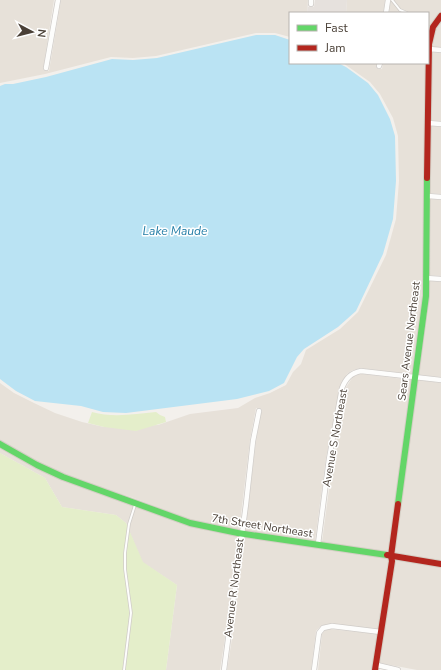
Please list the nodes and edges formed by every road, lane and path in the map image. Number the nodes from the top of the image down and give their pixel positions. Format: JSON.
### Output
{"nodes":[{"id":1,"x":58,"y":0,"type":"edge"},
{"id":2,"x":388,"y":0,"type":"edge"},
{"id":3,"x":392,"y":0,"type":"edge"},
{"id":4,"x":386,"y":12,"type":"edge"},
{"id":5,"x":405,"y":12,"type":"edge"},
{"id":6,"x":441,"y":16,"type":"edge"},
{"id":7,"x":429,"y":49,"type":"edge"},
{"id":8,"x":441,"y":50,"type":"edge"},
{"id":9,"x":429,"y":64,"type":"edge"},
{"id":10,"x":46,"y":68,"type":"dead end"},
{"id":11,"x":428,"y":123,"type":"junction"},
{"id":12,"x":441,"y":124,"type":"edge"},
{"id":13,"x":428,"y":196,"type":"junction"},
{"id":14,"x":441,"y":197,"type":"edge"},
{"id":15,"x":426,"y":278,"type":"junction"},
{"id":16,"x":441,"y":279,"type":"edge"},
{"id":17,"x":416,"y":377,"type":"junction"},
{"id":18,"x":441,"y":380,"type":"edge"},
{"id":19,"x":259,"y":411,"type":"dead end"},
{"id":20,"x":0,"y":444,"type":"edge"},
{"id":21,"x":136,"y":502,"type":"junction"},
{"id":22,"x":241,"y":534,"type":"junction"},
{"id":23,"x":318,"y":544,"type":"junction"},
{"id":24,"x":391,"y":556,"type":"junction"},
{"id":25,"x":441,"y":564,"type":"edge"},
{"id":26,"x":381,"y":632,"type":"junction"},
{"id":27,"x":376,"y":668,"type":"edge"},
{"id":28,"x":124,"y":670,"type":"edge"},
{"id":29,"x":224,"y":670,"type":"edge"},
{"id":30,"x":314,"y":670,"type":"edge"},
{"id":31,"x":398,"y":670,"type":"edge"}],
"edges":[{"from":1,"to":10,"type":"street"},
{"from":2,"to":4,"type":"street"},
{"from":3,"to":5,"type":"lane"},
{"from":6,"to":7,"type":"street","name":"Sears Avenue Northeast"},
{"from":7,"to":8,"type":"street"},
{"from":9,"to":11,"type":"street","name":"Sears Avenue Northeast"},
{"from":11,"to":12,"type":"street"},
{"from":11,"to":13,"type":"street","name":"Sears Avenue Northeast"},
{"from":13,"to":14,"type":"street"},
{"from":13,"to":15,"type":"street","name":"Sears Avenue Northeast"},
{"from":15,"to":16,"type":"street"},
{"from":15,"to":17,"type":"street","name":"Sears Avenue Northeast"},
{"from":17,"to":18,"type":"street","name":"Avenue S Northeast"},
{"from":17,"to":23,"type":"street","name":"Avenue S Northeast"},
{"from":17,"to":24,"type":"street","name":"Sears Avenue Northeast"},
{"from":19,"to":22,"type":"street","name":"Avenue R Northeast"},
{"from":20,"to":21,"type":"street","name":"7th Street Northeast"},
{"from":21,"to":22,"type":"street","name":"7th Street Northeast"},
{"from":21,"to":28,"type":"lane"},
{"from":22,"to":23,"type":"street","name":"7th Street Northeast"},
{"from":22,"to":29,"type":"street","name":"Avenue R Northeast"},
{"from":23,"to":24,"type":"street","name":"7th Street Northeast"},
{"from":24,"to":25,"type":"street","name":"7th Street Northeast"},
{"from":24,"to":26,"type":"street","name":"Sears Avenue Northeast"},
{"from":26,"to":27,"type":"street","name":"Sears Avenue Northeast"},
{"from":26,"to":30,"type":"street"},
{"from":27,"to":31,"type":"street"}]}
